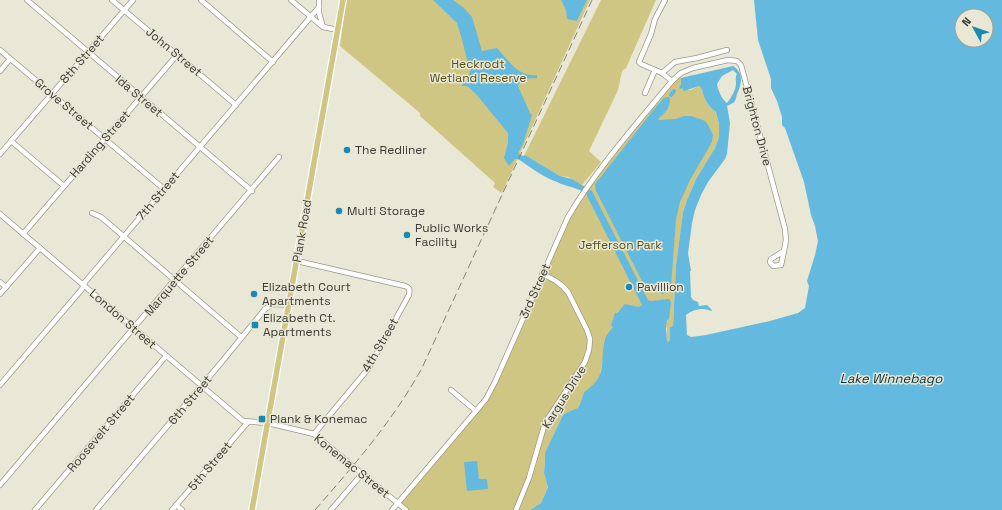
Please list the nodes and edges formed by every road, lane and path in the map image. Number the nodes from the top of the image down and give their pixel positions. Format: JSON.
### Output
{"nodes":[{"id":1,"x":27,"y":0,"type":"edge"},
{"id":2,"x":112,"y":0,"type":"edge"},
{"id":3,"x":133,"y":0,"type":"edge"},
{"id":4,"x":200,"y":0,"type":"edge"},
{"id":5,"x":291,"y":0,"type":"edge"},
{"id":6,"x":319,"y":0,"type":"edge"},
{"id":7,"x":343,"y":0,"type":"edge"},
{"id":8,"x":665,"y":0,"type":"edge"},
{"id":9,"x":319,"y":7,"type":"junction"},
{"id":10,"x":124,"y":10,"type":"junction"},
{"id":11,"x":311,"y":17,"type":"junction"},
{"id":12,"x":323,"y":27,"type":"junction"},
{"id":13,"x":338,"y":30,"type":"junction"},
{"id":14,"x":0,"y":50,"type":"edge"},
{"id":15,"x":727,"y":50,"type":"dead end"},
{"id":16,"x":88,"y":52,"type":"junction"},
{"id":17,"x":177,"y":55,"type":"junction"},
{"id":18,"x":10,"y":59,"type":"junction"},
{"id":19,"x":273,"y":62,"type":"junction"},
{"id":20,"x":655,"y":70,"type":"junction"},
{"id":21,"x":0,"y":71,"type":"edge"},
{"id":22,"x":662,"y":73,"type":"junction"},
{"id":23,"x":680,"y":73,"type":"joint"},
{"id":24,"x":672,"y":81,"type":"junction"},
{"id":25,"x":645,"y":93,"type":"dead end"},
{"id":26,"x":52,"y":94,"type":"junction"},
{"id":27,"x":141,"y":97,"type":"junction"},
{"id":28,"x":236,"y":105,"type":"junction"},
{"id":29,"x":105,"y":138,"type":"junction"},
{"id":30,"x":11,"y":141,"type":"junction"},
{"id":31,"x":200,"y":147,"type":"junction"},
{"id":32,"x":0,"y":154,"type":"edge"},
{"id":33,"x":280,"y":157,"type":"dead end"},
{"id":34,"x":64,"y":186,"type":"junction"},
{"id":35,"x":164,"y":189,"type":"junction"},
{"id":36,"x":252,"y":191,"type":"junction"},
{"id":37,"x":92,"y":213,"type":"dead end"},
{"id":38,"x":0,"y":214,"type":"edge"},
{"id":39,"x":23,"y":234,"type":"junction"},
{"id":40,"x":124,"y":237,"type":"junction"},
{"id":41,"x":40,"y":248,"type":"junction"},
{"id":42,"x":784,"y":251,"type":"dead end"},
{"id":43,"x":297,"y":261,"type":"junction"},
{"id":44,"x":542,"y":274,"type":"junction"},
{"id":45,"x":175,"y":281,"type":"junction"},
{"id":46,"x":0,"y":282,"type":"edge"},
{"id":47,"x":84,"y":285,"type":"junction"},
{"id":48,"x":6,"y":287,"type":"junction"},
{"id":49,"x":0,"y":294,"type":"edge"},
{"id":50,"x":290,"y":304,"type":"junction"},
{"id":51,"x":134,"y":328,"type":"junction"},
{"id":52,"x":242,"y":337,"type":"junction"},
{"id":53,"x":166,"y":356,"type":"junction"},
{"id":54,"x":0,"y":385,"type":"edge"},
{"id":55,"x":202,"y":386,"type":"junction"},
{"id":56,"x":451,"y":390,"type":"dead end"},
{"id":57,"x":476,"y":411,"type":"junction"},
{"id":58,"x":248,"y":422,"type":"junction"},
{"id":59,"x":268,"y":423,"type":"junction"},
{"id":60,"x":314,"y":434,"type":"junction"},
{"id":61,"x":362,"y":474,"type":"junction"},
{"id":62,"x":0,"y":485,"type":"edge"},
{"id":63,"x":398,"y":503,"type":"junction"},
{"id":64,"x":176,"y":505,"type":"junction"},
{"id":65,"x":35,"y":510,"type":"edge"},
{"id":66,"x":96,"y":510,"type":"edge"},
{"id":67,"x":172,"y":510,"type":"edge"},
{"id":68,"x":182,"y":510,"type":"edge"},
{"id":69,"x":252,"y":510,"type":"edge"},
{"id":70,"x":331,"y":510,"type":"edge"},
{"id":71,"x":392,"y":510,"type":"edge"},
{"id":72,"x":406,"y":510,"type":"edge"},
{"id":73,"x":516,"y":510,"type":"edge"}],
"edges":[{"from":1,"to":16,"type":"street","name":"Ida Street"},
{"from":2,"to":10,"type":"street","name":"John Street"},
{"from":3,"to":10,"type":"street","name":"8th Street"},
{"from":4,"to":19,"type":"street"},
{"from":5,"to":11,"type":"street"},
{"from":6,"to":9,"type":"street"},
{"from":7,"to":13,"type":"main road","name":"Plank Road"},
{"from":8,"to":20,"type":"street"},
{"from":9,"to":11,"type":"street","name":"7th Street"},
{"from":9,"to":12,"type":"street"},
{"from":10,"to":16,"type":"street","name":"8th Street"},
{"from":10,"to":17,"type":"street","name":"John Street"},
{"from":11,"to":12,"type":"street"},
{"from":11,"to":19,"type":"street","name":"7th Street"},
{"from":12,"to":13,"type":"street"},
{"from":13,"to":43,"type":"main road","name":"Plank Road"},
{"from":14,"to":18,"type":"street","name":"Grove Street"},
{"from":15,"to":22,"type":"street"},
{"from":16,"to":26,"type":"street","name":"8th Street"},
{"from":16,"to":27,"type":"street","name":"Ida Street"},
{"from":17,"to":27,"type":"street","name":"Harding Street"},
{"from":17,"to":28,"type":"street","name":"John Street"},
{"from":18,"to":21,"type":"street"},
{"from":18,"to":26,"type":"street","name":"Grove Street"},
{"from":19,"to":28,"type":"street","name":"7th Street"},
{"from":20,"to":22,"type":"street"},
{"from":20,"to":25,"type":"street"},
{"from":22,"to":24,"type":"street"},
{"from":23,"to":24,"type":"street","name":"3rd Street"},
{"from":23,"to":42,"type":"street","name":"Brighton Drive"},
{"from":24,"to":44,"type":"street","name":"3rd Street"},
{"from":26,"to":29,"type":"street","name":"Grove Street"},
{"from":26,"to":30,"type":"street","name":"8th Street"},
{"from":27,"to":29,"type":"street","name":"Harding Street"},
{"from":27,"to":31,"type":"street","name":"Ida Street"},
{"from":28,"to":31,"type":"street","name":"7th Street"},
{"from":29,"to":34,"type":"street","name":"Harding Street"},
{"from":29,"to":35,"type":"street","name":"Grove Street"},
{"from":30,"to":32,"type":"street","name":"8th Street"},
{"from":30,"to":34,"type":"street"},
{"from":31,"to":35,"type":"street","name":"7th Street"},
{"from":31,"to":36,"type":"street","name":"Ida Street"},
{"from":33,"to":36,"type":"street","name":"Marquette Street"},
{"from":34,"to":39,"type":"street","name":"Harding Street"},
{"from":35,"to":40,"type":"street","name":"7th Street"},
{"from":36,"to":45,"type":"street","name":"Marquette Street"},
{"from":37,"to":40,"type":"street"},
{"from":38,"to":39,"type":"street","name":"London Street"},
{"from":39,"to":41,"type":"street","name":"London Street"},
{"from":40,"to":45,"type":"street"},
{"from":40,"to":47,"type":"street","name":"7th Street"},
{"from":41,"to":47,"type":"street","name":"London Street"},
{"from":41,"to":48,"type":"street"},
{"from":43,"to":50,"type":"main road","name":"Plank Road"},
{"from":43,"to":60,"type":"street","name":"4th Street"},
{"from":44,"to":57,"type":"street","name":"3rd Street"},
{"from":44,"to":73,"type":"street","name":"Kargus Drive"},
{"from":45,"to":51,"type":"street","name":"Marquette Street"},
{"from":45,"to":52,"type":"street"},
{"from":46,"to":48,"type":"street"},
{"from":47,"to":51,"type":"street","name":"London Street"},
{"from":47,"to":54,"type":"street","name":"7th Street"},
{"from":48,"to":49,"type":"street"},
{"from":50,"to":52,"type":"street","name":"6th Street"},
{"from":50,"to":59,"type":"main road","name":"Plank Road"},
{"from":51,"to":53,"type":"street","name":"London Street"},
{"from":51,"to":62,"type":"street","name":"Marquette Street"},
{"from":52,"to":55,"type":"street","name":"6th Street"},
{"from":53,"to":55,"type":"street","name":"London Street"},
{"from":53,"to":65,"type":"street","name":"Roosevelt Street"},
{"from":55,"to":58,"type":"street","name":"London Street"},
{"from":55,"to":66,"type":"street","name":"6th Street"},
{"from":56,"to":57,"type":"street"},
{"from":57,"to":63,"type":"street","name":"3rd Street"},
{"from":58,"to":59,"type":"street","name":"Konemac Street"},
{"from":58,"to":64,"type":"street","name":"5th Street"},
{"from":59,"to":60,"type":"street","name":"Konemac Street"},
{"from":59,"to":69,"type":"main road","name":"Plank Road"},
{"from":60,"to":61,"type":"street","name":"Konemac Street"},
{"from":61,"to":63,"type":"street","name":"Konemac Street"},
{"from":61,"to":70,"type":"street"},
{"from":63,"to":71,"type":"street","name":"3rd Street"},
{"from":63,"to":72,"type":"street","name":"Konemac Street"},
{"from":64,"to":67,"type":"street","name":"5th Street"},
{"from":64,"to":68,"type":"street"}]}
